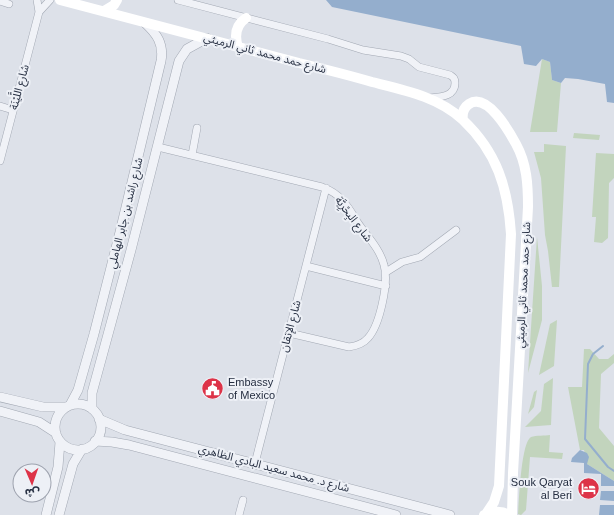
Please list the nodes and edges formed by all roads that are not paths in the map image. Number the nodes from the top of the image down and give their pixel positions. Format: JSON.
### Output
{"nodes":[{"id":1,"x":37,"y":0,"type":"edge"},
{"id":2,"x":50,"y":0,"type":"edge"},
{"id":3,"x":60,"y":0,"type":"edge"},
{"id":4,"x":117,"y":0,"type":"edge"},
{"id":5,"x":178,"y":0,"type":"edge"},
{"id":6,"x":0,"y":2,"type":"edge"},
{"id":7,"x":9,"y":4,"type":"dead end"},
{"id":8,"x":104,"y":11,"type":"junction"},
{"id":9,"x":39,"y":12,"type":"junction"},
{"id":10,"x":246,"y":18,"type":"junction"},
{"id":11,"x":145,"y":23,"type":"junction"},
{"id":12,"x":206,"y":38,"type":"junction"},
{"id":13,"x":238,"y":46,"type":"junction"},
{"id":14,"x":427,"y":98,"type":"junction"},
{"id":15,"x":0,"y":106,"type":"edge"},
{"id":16,"x":13,"y":110,"type":"junction"},
{"id":17,"x":463,"y":120,"type":"junction"},
{"id":18,"x":197,"y":128,"type":"dead end"},
{"id":19,"x":158,"y":147,"type":"junction"},
{"id":20,"x":192,"y":155,"type":"junction"},
{"id":21,"x":0,"y":161,"type":"edge"},
{"id":22,"x":326,"y":188,"type":"junction"},
{"id":23,"x":456,"y":230,"type":"dead end"},
{"id":24,"x":306,"y":266,"type":"junction"},
{"id":25,"x":386,"y":272,"type":"junction"},
{"id":26,"x":386,"y":286,"type":"junction"},
{"id":27,"x":289,"y":333,"type":"junction"},
{"id":28,"x":0,"y":397,"type":"edge"},
{"id":29,"x":68,"y":406,"type":"junction"},
{"id":30,"x":92,"y":408,"type":"junction"},
{"id":31,"x":0,"y":411,"type":"edge"},
{"id":32,"x":99,"y":419,"type":"junction"},
{"id":33,"x":58,"y":437,"type":"junction"},
{"id":34,"x":95,"y":442,"type":"junction"},
{"id":35,"x":82,"y":449,"type":"junction"},
{"id":36,"x":255,"y":463,"type":"junction"},
{"id":37,"x":243,"y":500,"type":"dead end"},
{"id":38,"x":379,"y":513,"type":"edge"},
{"id":39,"x":485,"y":514,"type":"edge"},
{"id":40,"x":46,"y":515,"type":"edge"},
{"id":41,"x":60,"y":515,"type":"edge"},
{"id":42,"x":239,"y":515,"type":"edge"},
{"id":43,"x":396,"y":515,"type":"edge"},
{"id":44,"x":450,"y":515,"type":"edge"},
{"id":45,"x":510,"y":515,"type":"edge"}],
"edges":[{"from":1,"to":9,"type":"street","name":"شارع اللَّيْنَة"},
{"from":2,"to":9,"type":"street","name":"شارع اللَّيْنَة"},
{"from":3,"to":8,"type":"main road","name":"شارع حمد محمد ثاني الرميثي"},
{"from":4,"to":8,"type":"main road"},
{"from":5,"to":10,"type":"street"},
{"from":6,"to":7,"type":"street"},
{"from":8,"to":11,"type":"main road","name":"شارع حمد محمد ثاني الرميثي"},
{"from":9,"to":16,"type":"street","name":"شارع اللَّيْنَة"},
{"from":10,"to":13,"type":"main road"},
{"from":10,"to":14,"type":"street"},
{"from":11,"to":12,"type":"main road","name":"شارع حمد محمد ثاني الرميثي"},
{"from":11,"to":29,"type":"street","name":"شارع راشد بن جابر الهاملي"},
{"from":12,"to":13,"type":"main road","name":"شارع حمد محمد ثاني الرميثي"},
{"from":12,"to":19,"type":"street","name":"شارع راشد بن جابر الهاملي"},
{"from":13,"to":14,"type":"main road","name":"شارع حمد محمد ثاني الرميثي"},
{"from":14,"to":17,"type":"main road","name":"شارع حمد محمد ثاني الرميثي"},
{"from":15,"to":16,"type":"street"},
{"from":16,"to":21,"type":"street","name":"شارع اللَّيْنَة"},
{"from":17,"to":39,"type":"main road","name":"شارع حمد محمد ثاني الرميثي"},
{"from":17,"to":45,"type":"main road","name":"شارع حمد محمد ثاني الرميثي"},
{"from":18,"to":20,"type":"street"},
{"from":19,"to":20,"type":"street","name":"شارع البِحْرِيَّة"},
{"from":19,"to":30,"type":"street","name":"شارع راشد بن جابر الهاملي"},
{"from":20,"to":22,"type":"street","name":"شارع البِحْرِيَّة"},
{"from":22,"to":24,"type":"street","name":"شارع الإتقان"},
{"from":22,"to":25,"type":"street","name":"شارع البِحْرِيَّة"},
{"from":23,"to":25,"type":"street"},
{"from":24,"to":26,"type":"street"},
{"from":24,"to":27,"type":"street","name":"شارع الإتقان"},
{"from":25,"to":26,"type":"street","name":"شارع البِحْرِيَّة"},
{"from":26,"to":27,"type":"street","name":"شارع البِحْرِيَّة"},
{"from":27,"to":36,"type":"street","name":"شارع الإتقان"},
{"from":28,"to":29,"type":"street"},
{"from":29,"to":30,"type":"street"},
{"from":29,"to":33,"type":"street"},
{"from":30,"to":32,"type":"street"},
{"from":31,"to":33,"type":"street"},
{"from":32,"to":34,"type":"street"},
{"from":32,"to":36,"type":"street","name":"شارع د. محمد سعيد البادي الظاهري"},
{"from":33,"to":35,"type":"street"},
{"from":33,"to":40,"type":"street"},
{"from":34,"to":35,"type":"street"},
{"from":34,"to":38,"type":"street","name":"شارع د. محمد سعيد البادي الظاهري"},
{"from":35,"to":41,"type":"street"},
{"from":36,"to":44,"type":"street","name":"شارع د. محمد سعيد البادي الظاهري"},
{"from":37,"to":42,"type":"street"},
{"from":38,"to":43,"type":"street","name":"شارع د. محمد سعيد البادي الظاهري"},
{"from":39,"to":45,"type":"main road"}]}
